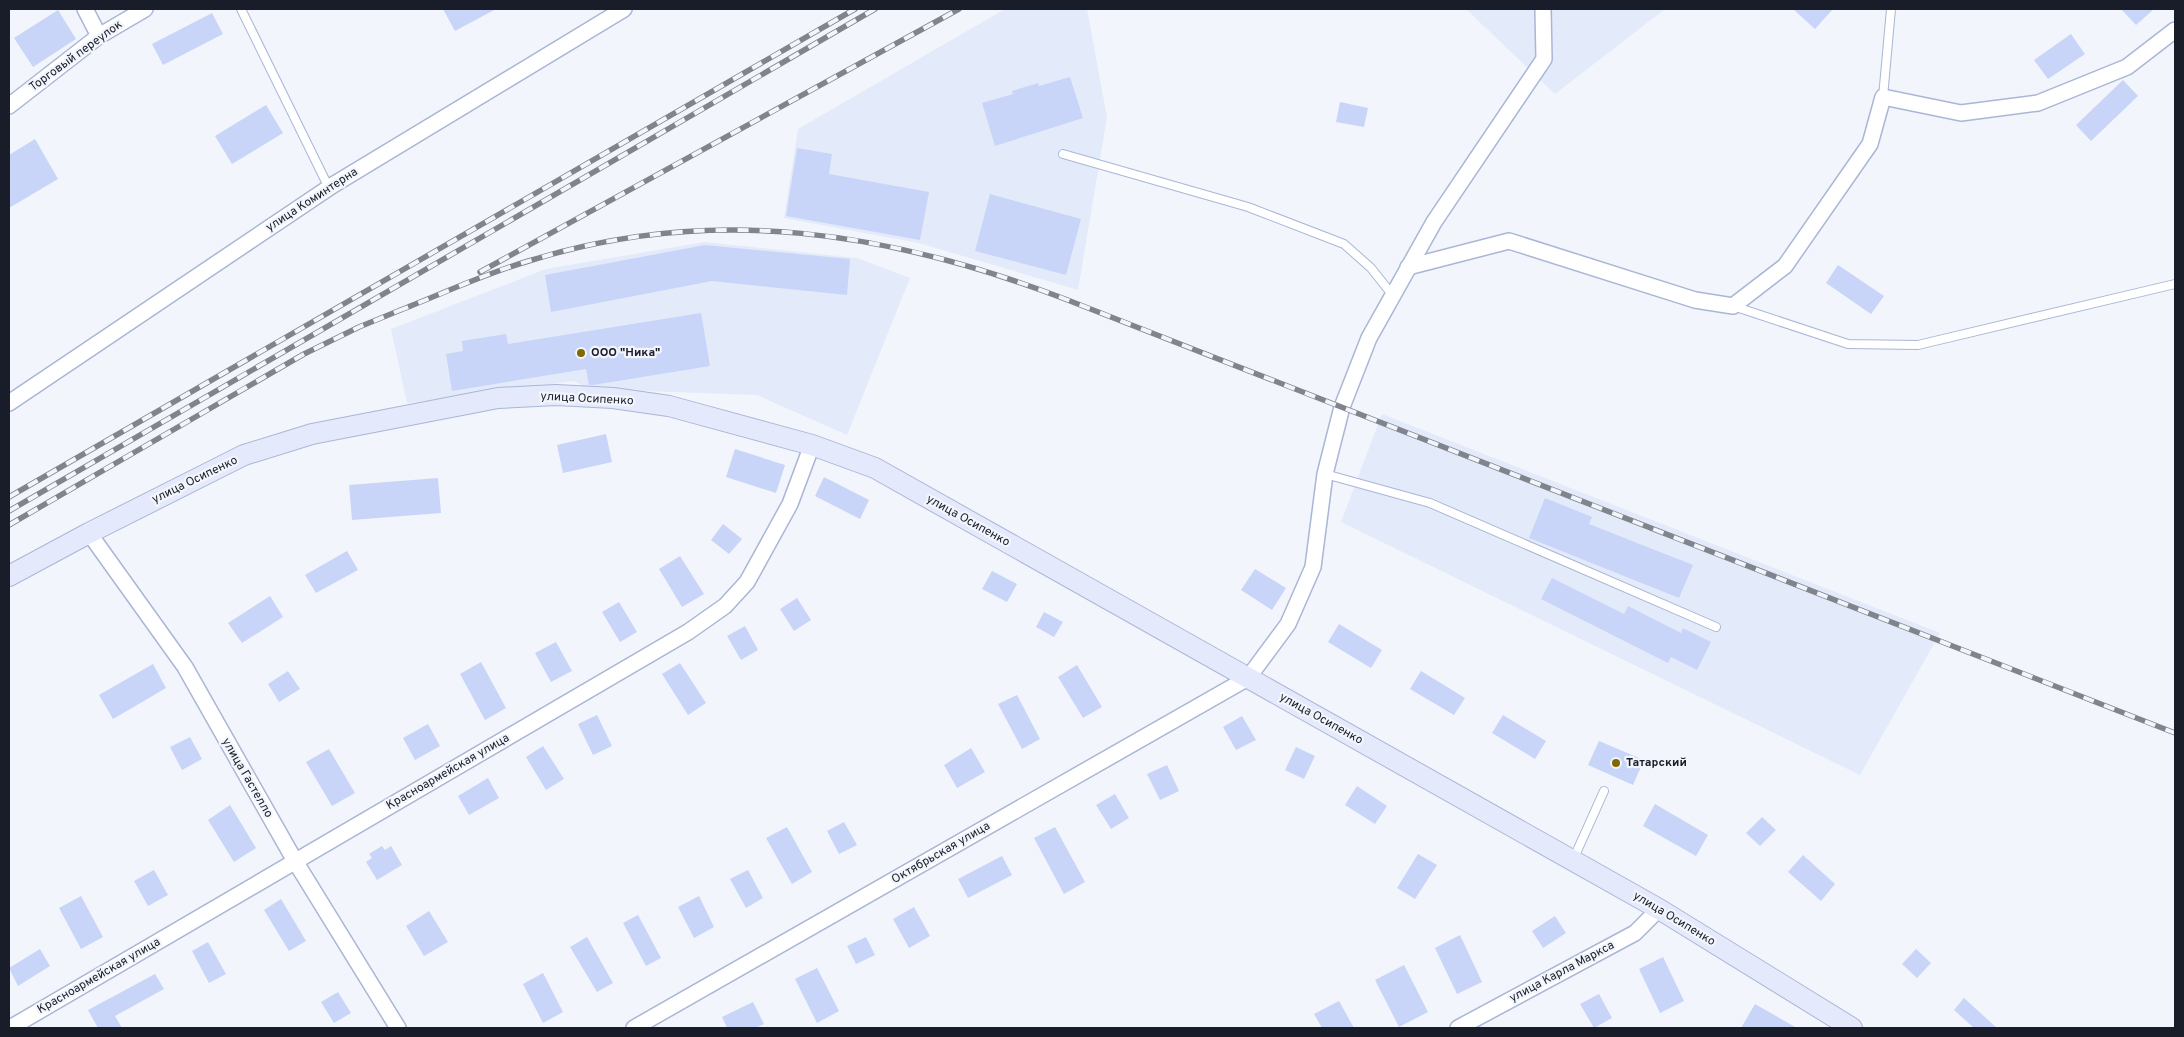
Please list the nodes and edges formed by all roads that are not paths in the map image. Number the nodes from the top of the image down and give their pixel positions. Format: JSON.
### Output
{"nodes":[{"id":1,"x":85,"y":9,"type":"edge"},
{"id":2,"x":145,"y":9,"type":"edge"},
{"id":3,"x":242,"y":9,"type":"edge"},
{"id":4,"x":624,"y":9,"type":"edge"},
{"id":5,"x":1543,"y":9,"type":"edge"},
{"id":6,"x":1891,"y":9,"type":"edge"},
{"id":7,"x":2175,"y":30,"type":"edge"},
{"id":8,"x":99,"y":36,"type":"junction"},
{"id":9,"x":1883,"y":97,"type":"junction"},
{"id":10,"x":9,"y":106,"type":"edge"},
{"id":11,"x":1063,"y":154,"type":"dead end"},
{"id":12,"x":329,"y":188,"type":"junction"},
{"id":13,"x":1408,"y":267,"type":"junction"},
{"id":14,"x":2175,"y":284,"type":"edge"},
{"id":15,"x":1394,"y":296,"type":"junction"},
{"id":16,"x":1733,"y":306,"type":"junction"},
{"id":17,"x":9,"y":403,"type":"edge"},
{"id":18,"x":812,"y":445,"type":"junction"},
{"id":19,"x":1326,"y":474,"type":"junction"},
{"id":20,"x":89,"y":533,"type":"junction"},
{"id":21,"x":9,"y":576,"type":"edge"},
{"id":22,"x":1716,"y":627,"type":"dead end"},
{"id":23,"x":1248,"y":678,"type":"junction"},
{"id":24,"x":1604,"y":791,"type":"dead end"},
{"id":25,"x":1573,"y":860,"type":"junction"},
{"id":26,"x":295,"y":861,"type":"junction"},
{"id":27,"x":1659,"y":909,"type":"junction"},
{"id":28,"x":10,"y":1028,"type":"edge"},
{"id":29,"x":398,"y":1028,"type":"edge"},
{"id":30,"x":634,"y":1028,"type":"edge"},
{"id":31,"x":1458,"y":1028,"type":"edge"},
{"id":32,"x":1852,"y":1028,"type":"edge"}],
"edges":[{"from":1,"to":8,"type":"street"},
{"from":2,"to":8,"type":"street","name":"Торговый переулок"},
{"from":3,"to":12,"type":"lane"},
{"from":4,"to":12,"type":"street","name":"улица Коминтерна"},
{"from":5,"to":13,"type":"street"},
{"from":6,"to":9,"type":"lane"},
{"from":7,"to":9,"type":"street"},
{"from":8,"to":10,"type":"street","name":"Торговый переулок"},
{"from":9,"to":16,"type":"street"},
{"from":11,"to":15,"type":"lane"},
{"from":12,"to":17,"type":"street","name":"улица Коминтерна"},
{"from":13,"to":15,"type":"street"},
{"from":13,"to":16,"type":"street"},
{"from":14,"to":16,"type":"lane"},
{"from":15,"to":19,"type":"street"},
{"from":18,"to":20,"type":"street","name":"улица Осипенко"},
{"from":18,"to":23,"type":"street","name":"улица Осипенко"},
{"from":18,"to":26,"type":"street","name":"Красноармейская улица"},
{"from":19,"to":22,"type":"lane"},
{"from":19,"to":23,"type":"street"},
{"from":20,"to":21,"type":"street","name":"улица Осипенко"},
{"from":20,"to":26,"type":"street","name":"улица Гастелло"},
{"from":23,"to":25,"type":"street","name":"улица Осипенко"},
{"from":23,"to":30,"type":"street","name":"Октябрьская улица"},
{"from":24,"to":25,"type":"lane"},
{"from":25,"to":27,"type":"street","name":"улица Осипенко"},
{"from":26,"to":28,"type":"street","name":"Красноармейская улица"},
{"from":26,"to":29,"type":"street","name":"улица Гастелло"},
{"from":27,"to":31,"type":"street","name":"улица Карла Маркса"},
{"from":27,"to":32,"type":"street","name":"улица Осипенко"}]}
